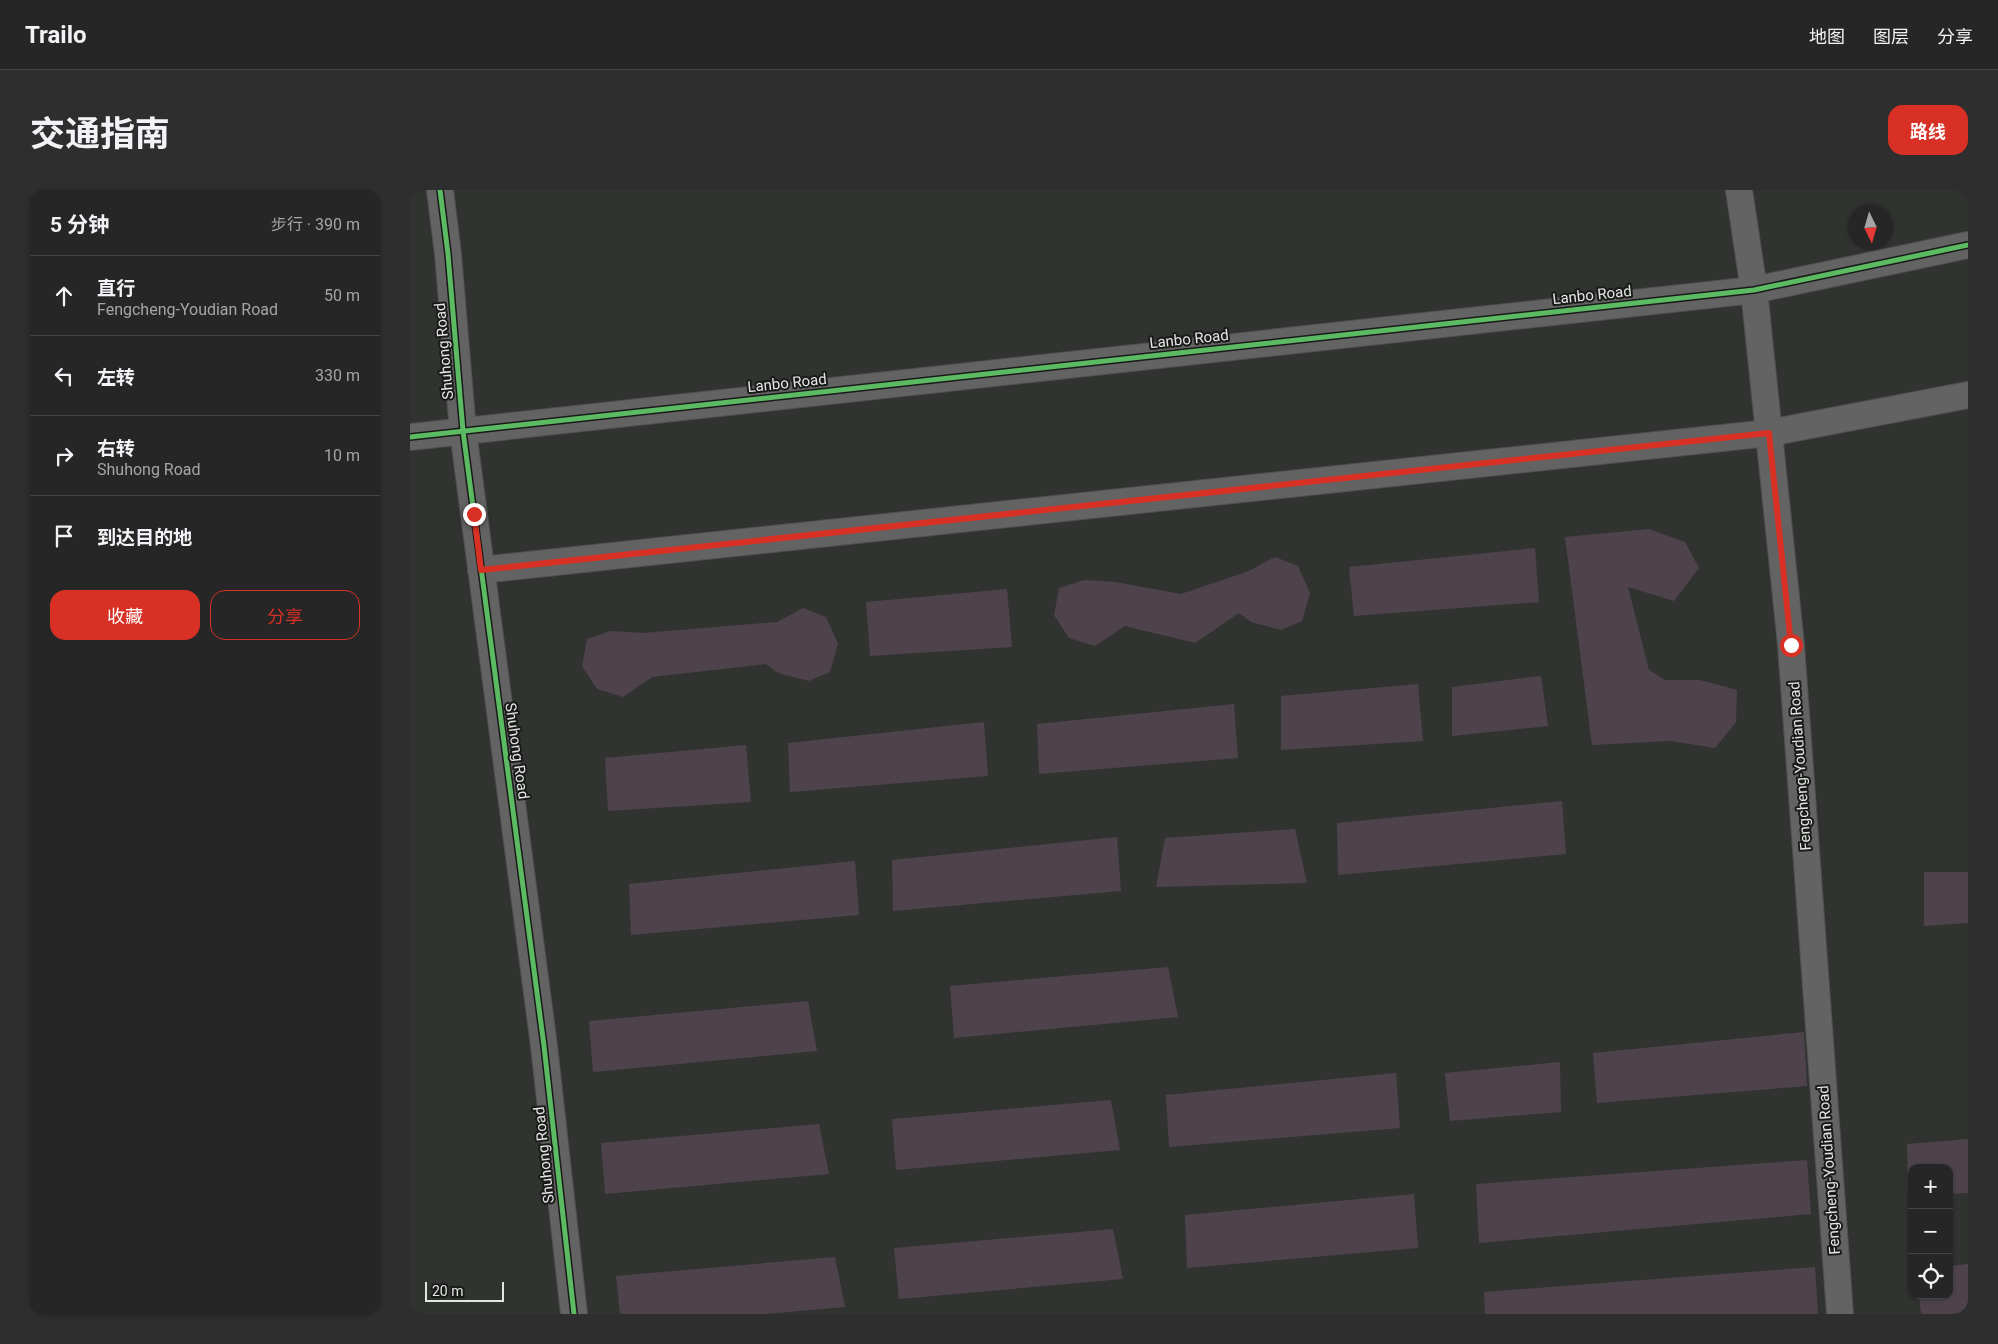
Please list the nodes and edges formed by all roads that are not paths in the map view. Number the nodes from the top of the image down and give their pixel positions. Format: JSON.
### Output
{"nodes":[{"id":1,"x":440,"y":190,"type":"edge"},
{"id":2,"x":1739,"y":190,"type":"edge"},
{"id":3,"x":1968,"y":245,"type":"edge"},
{"id":4,"x":1754,"y":290,"type":"junction"},
{"id":5,"x":1968,"y":395,"type":"edge"},
{"id":6,"x":463,"y":431,"type":"junction"},
{"id":7,"x":1769,"y":433,"type":"junction"},
{"id":8,"x":410,"y":437,"type":"edge"},
{"id":9,"x":481,"y":570,"type":"junction"},
{"id":10,"x":574,"y":1314,"type":"edge"},
{"id":11,"x":1840,"y":1314,"type":"edge"}],
"edges":[{"from":1,"to":6,"type":"street","name":"Shuhong Road"},
{"from":2,"to":4,"type":"street","name":"Fengcheng-Youdian Road"},
{"from":3,"to":4,"type":"street","name":"Lanbo Road"},
{"from":4,"to":6,"type":"street","name":"Lanbo Road"},
{"from":4,"to":7,"type":"street","name":"Fengcheng-Youdian Road"},
{"from":5,"to":7,"type":"street"},
{"from":6,"to":8,"type":"street","name":"Lanbo Road"},
{"from":6,"to":9,"type":"street","name":"Shuhong Road"},
{"from":7,"to":9,"type":"street"},
{"from":7,"to":11,"type":"street","name":"Fengcheng-Youdian Road"},
{"from":9,"to":10,"type":"street","name":"Shuhong Road"}]}
